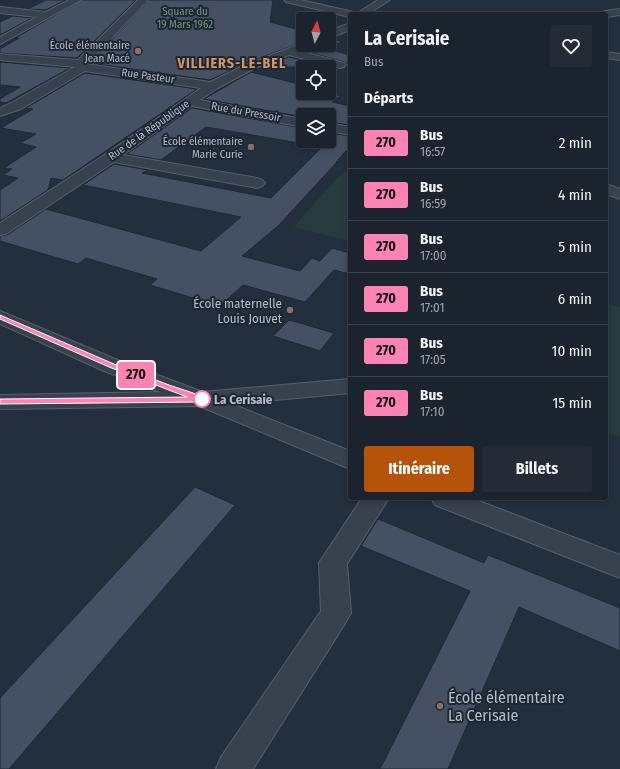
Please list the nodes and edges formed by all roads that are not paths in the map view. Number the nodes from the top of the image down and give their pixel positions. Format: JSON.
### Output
{"nodes":[{"id":1,"x":76,"y":0,"type":"edge"},
{"id":2,"x":144,"y":0,"type":"edge"},
{"id":3,"x":289,"y":0,"type":"edge"},
{"id":4,"x":385,"y":0,"type":"edge"},
{"id":5,"x":0,"y":10,"type":"edge"},
{"id":6,"x":364,"y":12,"type":"edge"},
{"id":7,"x":620,"y":12,"type":"edge"},
{"id":8,"x":348,"y":14,"type":"edge"},
{"id":9,"x":608,"y":14,"type":"edge"},
{"id":10,"x":47,"y":15,"type":"junction"},
{"id":11,"x":348,"y":27,"type":"edge"},
{"id":12,"x":336,"y":32,"type":"edge"},
{"id":13,"x":0,"y":41,"type":"edge"},
{"id":14,"x":296,"y":49,"type":"edge"},
{"id":15,"x":79,"y":51,"type":"dead end"},
{"id":16,"x":93,"y":52,"type":"junction"},
{"id":17,"x":290,"y":52,"type":"junction"},
{"id":18,"x":608,"y":55,"type":"edge"},
{"id":19,"x":0,"y":57,"type":"edge"},
{"id":20,"x":620,"y":57,"type":"edge"},
{"id":21,"x":345,"y":64,"type":"edge"},
{"id":22,"x":82,"y":66,"type":"junction"},
{"id":23,"x":348,"y":73,"type":"edge"},
{"id":24,"x":212,"y":86,"type":"junction"},
{"id":25,"x":189,"y":102,"type":"junction"},
{"id":26,"x":0,"y":112,"type":"edge"},
{"id":27,"x":296,"y":121,"type":"edge"},
{"id":28,"x":336,"y":128,"type":"edge"},
{"id":29,"x":348,"y":131,"type":"edge"},
{"id":30,"x":112,"y":157,"type":"junction"},
{"id":31,"x":257,"y":183,"type":"dead end"},
{"id":32,"x":608,"y":190,"type":"edge"},
{"id":33,"x":620,"y":194,"type":"edge"},
{"id":34,"x":0,"y":230,"type":"edge"},
{"id":35,"x":0,"y":317,"type":"edge"},
{"id":36,"x":348,"y":386,"type":"edge"},
{"id":37,"x":202,"y":399,"type":"junction"},
{"id":38,"x":0,"y":402,"type":"edge"},
{"id":39,"x":348,"y":459,"type":"edge"},
{"id":40,"x":375,"y":500,"type":"edge"},
{"id":41,"x":449,"y":500,"type":"edge"},
{"id":42,"x":620,"y":567,"type":"edge"},
{"id":43,"x":233,"y":769,"type":"edge"}],
"edges":[{"from":1,"to":10,"type":"street"},
{"from":2,"to":16,"type":"street"},
{"from":3,"to":8,"type":"street"},
{"from":4,"to":6,"type":"street"},
{"from":5,"to":10,"type":"street"},
{"from":7,"to":9,"type":"street"},
{"from":10,"to":13,"type":"street"},
{"from":11,"to":12,"type":"street"},
{"from":14,"to":17,"type":"street","name":"Rue de la République"},
{"from":15,"to":16,"type":"street"},
{"from":16,"to":22,"type":"street"},
{"from":17,"to":21,"type":"street"},
{"from":17,"to":24,"type":"street","name":"Rue de la République"},
{"from":18,"to":20,"type":"street"},
{"from":19,"to":22,"type":"street","name":"Rue Pasteur"},
{"from":21,"to":23,"type":"street"},
{"from":22,"to":24,"type":"street","name":"Rue Pasteur"},
{"from":22,"to":26,"type":"street"},
{"from":24,"to":25,"type":"street","name":"Rue de la République"},
{"from":25,"to":27,"type":"street","name":"Rue du Pressoir"},
{"from":25,"to":30,"type":"street","name":"Rue de la République"},
{"from":28,"to":29,"type":"street"},
{"from":30,"to":31,"type":"street"},
{"from":30,"to":34,"type":"street","name":"Rue de la République"},
{"from":32,"to":33,"type":"street"},
{"from":35,"to":37,"type":"street"},
{"from":36,"to":37,"type":"street"},
{"from":37,"to":38,"type":"street"},
{"from":37,"to":39,"type":"street"},
{"from":40,"to":43,"type":"street"},
{"from":41,"to":42,"type":"street"}]}
